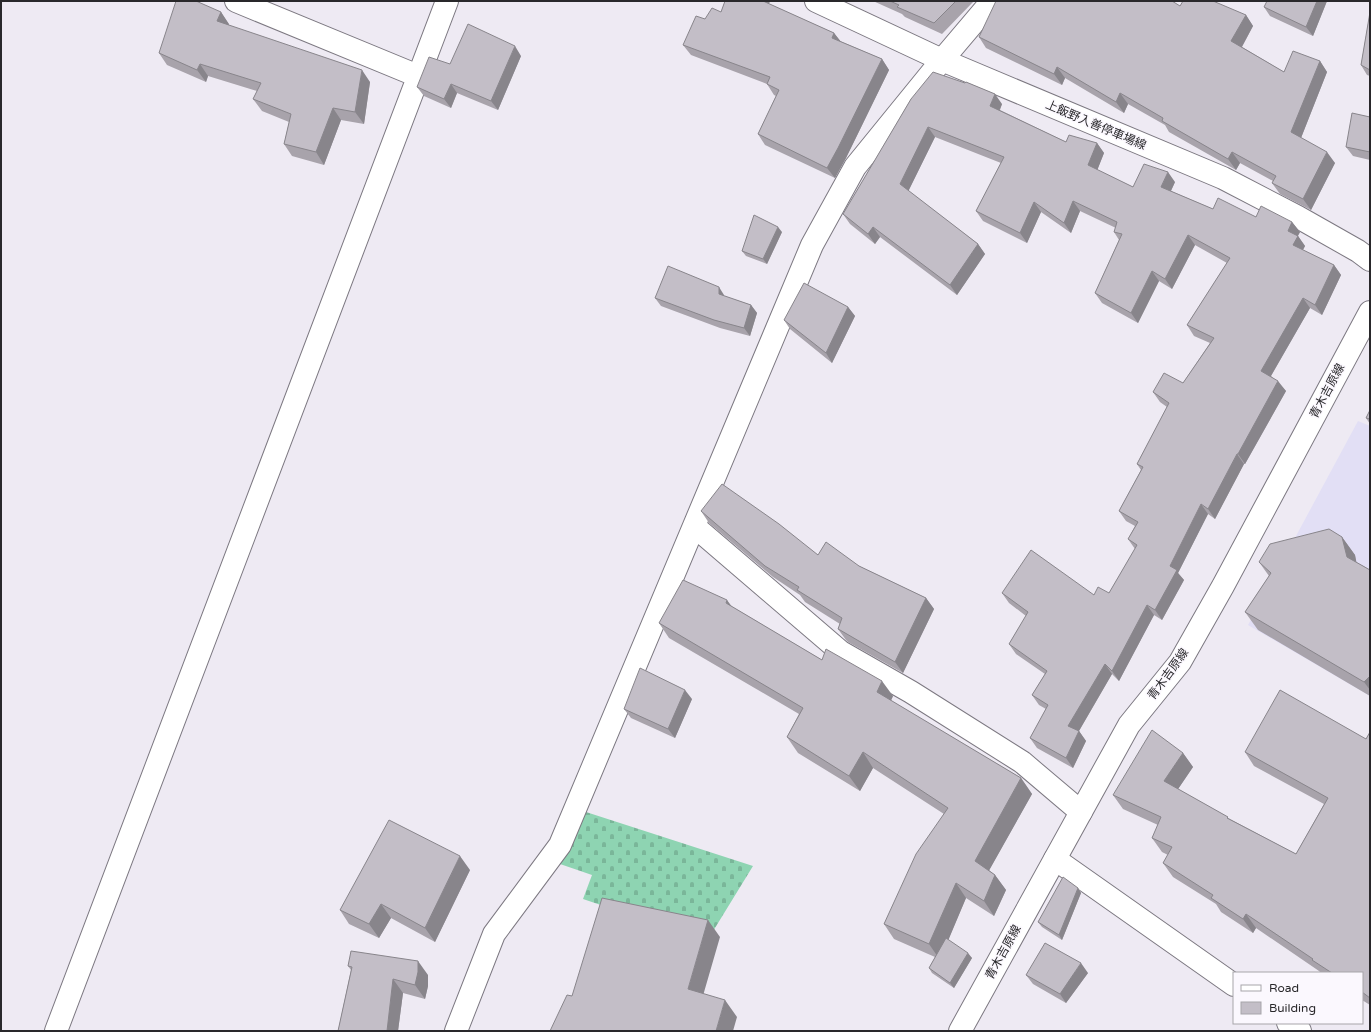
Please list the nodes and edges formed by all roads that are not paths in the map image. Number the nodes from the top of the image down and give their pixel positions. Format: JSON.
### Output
{"nodes":[{"id":1,"x":236,"y":1,"type":"edge"},
{"id":2,"x":447,"y":1,"type":"edge"},
{"id":3,"x":816,"y":1,"type":"edge"},
{"id":4,"x":992,"y":1,"type":"edge"},
{"id":5,"x":942,"y":60,"type":"junction"},
{"id":6,"x":418,"y":76,"type":"junction"},
{"id":7,"x":1370,"y":260,"type":"edge"},
{"id":8,"x":1370,"y":312,"type":"edge"},
{"id":9,"x":694,"y":526,"type":"junction"},
{"id":10,"x":1081,"y":812,"type":"junction"},
{"id":11,"x":1055,"y":859,"type":"junction"},
{"id":12,"x":1233,"y":984,"type":"edge"},
{"id":13,"x":1290,"y":1024,"type":"edge"},
{"id":14,"x":56,"y":1031,"type":"edge"},
{"id":15,"x":456,"y":1031,"type":"edge"},
{"id":16,"x":960,"y":1031,"type":"edge"},
{"id":17,"x":1300,"y":1031,"type":"edge"}],
"edges":[{"from":1,"to":6,"type":"street"},
{"from":2,"to":6,"type":"street"},
{"from":3,"to":5,"type":"street","name":"上飯野入善停車場線"},
{"from":4,"to":5,"type":"street"},
{"from":5,"to":7,"type":"street","name":"上飯野入善停車場線"},
{"from":5,"to":9,"type":"street"},
{"from":6,"to":14,"type":"street"},
{"from":8,"to":10,"type":"street","name":"青木吉原線"},
{"from":9,"to":10,"type":"street"},
{"from":9,"to":15,"type":"street"},
{"from":10,"to":11,"type":"street","name":"青木吉原線"},
{"from":11,"to":12,"type":"street"},
{"from":11,"to":16,"type":"street","name":"青木吉原線"},
{"from":13,"to":17,"type":"street"}]}
